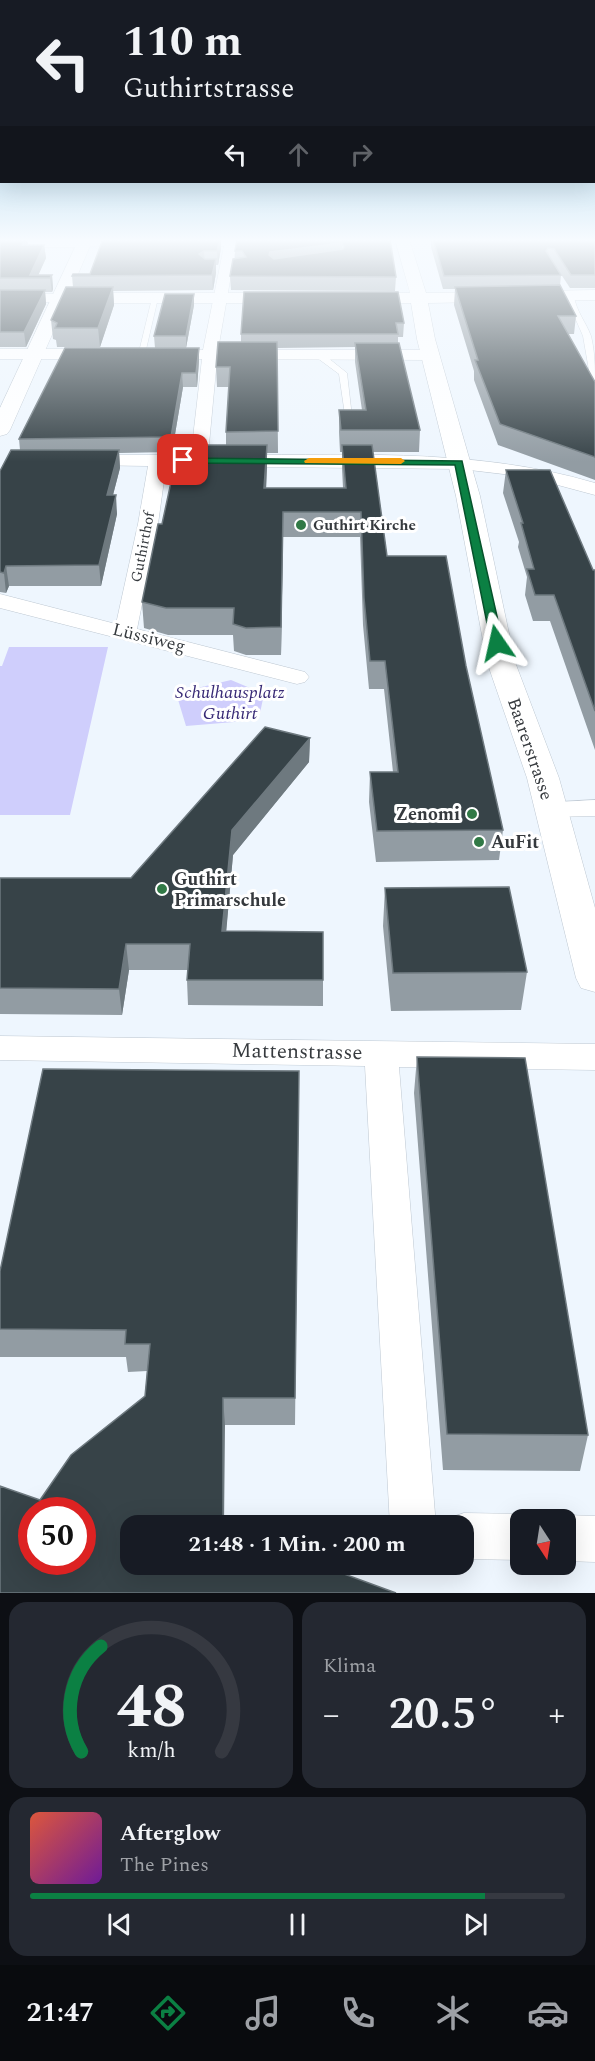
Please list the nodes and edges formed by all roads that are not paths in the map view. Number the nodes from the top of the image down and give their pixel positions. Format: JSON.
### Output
{"nodes":[{"id":1,"x":52,"y":313,"type":"edge"},
{"id":2,"x":148,"y":313,"type":"edge"},
{"id":3,"x":219,"y":313,"type":"edge"},
{"id":4,"x":422,"y":313,"type":"edge"},
{"id":5,"x":441,"y":313,"type":"edge"},
{"id":6,"x":574,"y":313,"type":"edge"},
{"id":7,"x":429,"y":347,"type":"junction"},
{"id":8,"x":0,"y":354,"type":"edge"},
{"id":9,"x":33,"y":354,"type":"junction"},
{"id":10,"x":130,"y":354,"type":"junction"},
{"id":11,"x":210,"y":355,"type":"junction"},
{"id":12,"x":319,"y":355,"type":"junction"},
{"id":13,"x":595,"y":382,"type":"edge"},
{"id":14,"x":349,"y":415,"type":"edge"},
{"id":15,"x":0,"y":430,"type":"edge"},
{"id":16,"x":65,"y":460,"type":"edge"},
{"id":17,"x":158,"y":460,"type":"junction"},
{"id":18,"x":199,"y":460,"type":"junction"},
{"id":19,"x":459,"y":462,"type":"junction"},
{"id":20,"x":595,"y":489,"type":"edge"},
{"id":21,"x":0,"y":601,"type":"edge"},
{"id":22,"x":125,"y":632,"type":"junction"},
{"id":23,"x":297,"y":677,"type":"dead end"},
{"id":24,"x":595,"y":808,"type":"edge"},
{"id":25,"x":551,"y":809,"type":"junction"},
{"id":26,"x":595,"y":978,"type":"edge"},
{"id":27,"x":0,"y":1048,"type":"edge"},
{"id":28,"x":381,"y":1054,"type":"junction"},
{"id":29,"x":595,"y":1057,"type":"edge"},
{"id":30,"x":411,"y":1515,"type":"edge"},
{"id":31,"x":474,"y":1536,"type":"edge"},
{"id":32,"x":510,"y":1537,"type":"edge"},
{"id":33,"x":576,"y":1538,"type":"edge"},
{"id":34,"x":595,"y":1539,"type":"edge"}],
"edges":[{"from":1,"to":9,"type":"street"},
{"from":2,"to":10,"type":"lane"},
{"from":3,"to":11,"type":"street"},
{"from":4,"to":7,"type":"street","name":"Baarerstrasse"},
{"from":5,"to":7,"type":"street"},
{"from":6,"to":13,"type":"lane"},
{"from":7,"to":12,"type":"street"},
{"from":7,"to":19,"type":"street","name":"Baarerstrasse"},
{"from":8,"to":9,"type":"street"},
{"from":9,"to":10,"type":"street"},
{"from":9,"to":15,"type":"street"},
{"from":10,"to":11,"type":"street"},
{"from":11,"to":12,"type":"street"},
{"from":11,"to":18,"type":"street"},
{"from":12,"to":14,"type":"lane"},
{"from":16,"to":17,"type":"street"},
{"from":17,"to":18,"type":"street"},
{"from":17,"to":22,"type":"street","name":"Guthirthof"},
{"from":18,"to":19,"type":"street"},
{"from":19,"to":20,"type":"street"},
{"from":19,"to":25,"type":"street","name":"Baarerstrasse"},
{"from":21,"to":22,"type":"street","name":"Lüssiweg"},
{"from":22,"to":23,"type":"street","name":"Lüssiweg"},
{"from":24,"to":25,"type":"street"},
{"from":25,"to":26,"type":"street","name":"Baarerstrasse"},
{"from":27,"to":28,"type":"street","name":"Mattenstrasse"},
{"from":28,"to":29,"type":"street","name":"Mattenstrasse"},
{"from":28,"to":30,"type":"street"},
{"from":31,"to":32,"type":"street"},
{"from":33,"to":34,"type":"street"}]}
